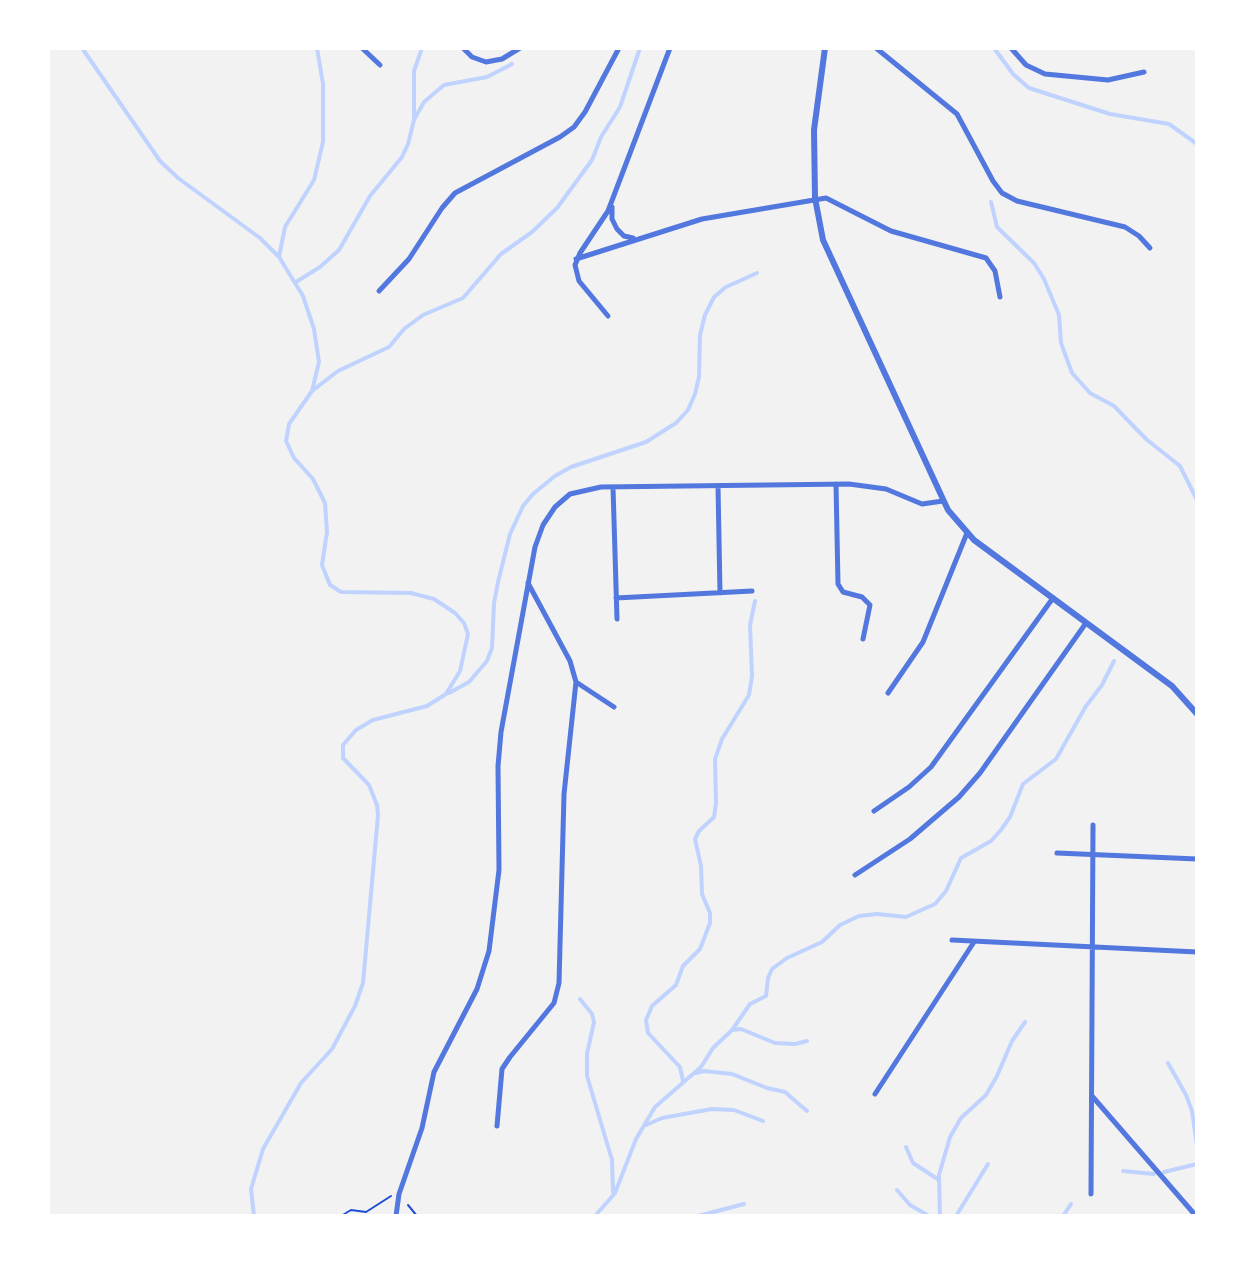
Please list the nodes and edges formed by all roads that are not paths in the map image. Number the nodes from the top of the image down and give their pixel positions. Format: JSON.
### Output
{"nodes":[{"id":1,"x":362,"y":48,"type":"edge"},
{"id":2,"x":463,"y":48,"type":"edge"},
{"id":3,"x":520,"y":48,"type":"edge"},
{"id":4,"x":619,"y":48,"type":"edge"},
{"id":5,"x":670,"y":48,"type":"edge"},
{"id":6,"x":825,"y":48,"type":"edge"},
{"id":7,"x":876,"y":48,"type":"edge"},
{"id":8,"x":1011,"y":48,"type":"edge"},
{"id":9,"x":380,"y":65,"type":"dead end"},
{"id":10,"x":1144,"y":72,"type":"dead end"},
{"id":11,"x":815,"y":198,"type":"junction"},
{"id":12,"x":613,"y":200,"type":"junction"},
{"id":13,"x":642,"y":238,"type":"junction"},
{"id":14,"x":1150,"y":248,"type":"dead end"},
{"id":15,"x":576,"y":259,"type":"junction"},
{"id":16,"x":379,"y":291,"type":"dead end"},
{"id":17,"x":1000,"y":297,"type":"dead end"},
{"id":18,"x":608,"y":316,"type":"dead end"},
{"id":19,"x":836,"y":484,"type":"junction"},
{"id":20,"x":718,"y":486,"type":"junction"},
{"id":21,"x":613,"y":487,"type":"junction"},
{"id":22,"x":943,"y":501,"type":"junction"},
{"id":23,"x":967,"y":533,"type":"junction"},
{"id":24,"x":528,"y":583,"type":"junction"},
{"id":25,"x":752,"y":591,"type":"dead end"},
{"id":26,"x":720,"y":593,"type":"junction"},
{"id":27,"x":616,"y":598,"type":"junction"},
{"id":28,"x":1053,"y":598,"type":"junction"},
{"id":29,"x":617,"y":619,"type":"dead end"},
{"id":30,"x":1086,"y":623,"type":"junction"},
{"id":31,"x":863,"y":639,"type":"dead end"},
{"id":32,"x":576,"y":682,"type":"junction"},
{"id":33,"x":888,"y":693,"type":"dead end"},
{"id":34,"x":614,"y":707,"type":"dead end"},
{"id":35,"x":1197,"y":714,"type":"edge"},
{"id":36,"x":874,"y":811,"type":"dead end"},
{"id":37,"x":1093,"y":825,"type":"dead end"},
{"id":38,"x":1057,"y":853,"type":"dead end"},
{"id":39,"x":1093,"y":854,"type":"junction"},
{"id":40,"x":1197,"y":859,"type":"edge"},
{"id":41,"x":855,"y":875,"type":"dead end"},
{"id":42,"x":952,"y":940,"type":"dead end"},
{"id":43,"x":974,"y":941,"type":"junction"},
{"id":44,"x":1093,"y":947,"type":"junction"},
{"id":45,"x":1197,"y":952,"type":"edge"},
{"id":46,"x":875,"y":1094,"type":"dead end"},
{"id":47,"x":1091,"y":1096,"type":"junction"},
{"id":48,"x":497,"y":1126,"type":"dead end"},
{"id":49,"x":1091,"y":1194,"type":"dead end"},
{"id":50,"x":396,"y":1216,"type":"edge"},
{"id":51,"x":1196,"y":1216,"type":"edge"}],
"edges":[{"from":1,"to":9,"type":"street"},
{"from":2,"to":3,"type":"street"},
{"from":4,"to":16,"type":"street"},
{"from":5,"to":12,"type":"street"},
{"from":6,"to":11,"type":"street"},
{"from":7,"to":14,"type":"street"},
{"from":8,"to":10,"type":"street"},
{"from":11,"to":13,"type":"street"},
{"from":11,"to":17,"type":"street"},
{"from":11,"to":22,"type":"street"},
{"from":12,"to":13,"type":"street"},
{"from":12,"to":15,"type":"street"},
{"from":13,"to":15,"type":"street"},
{"from":15,"to":18,"type":"street"},
{"from":19,"to":20,"type":"street"},
{"from":19,"to":22,"type":"street"},
{"from":19,"to":31,"type":"street"},
{"from":20,"to":21,"type":"street"},
{"from":20,"to":26,"type":"street"},
{"from":21,"to":24,"type":"street"},
{"from":21,"to":27,"type":"street"},
{"from":22,"to":23,"type":"street"},
{"from":23,"to":28,"type":"street"},
{"from":23,"to":33,"type":"street"},
{"from":24,"to":32,"type":"street"},
{"from":24,"to":50,"type":"street"},
{"from":25,"to":26,"type":"street"},
{"from":26,"to":27,"type":"street"},
{"from":27,"to":29,"type":"street"},
{"from":28,"to":30,"type":"street"},
{"from":28,"to":36,"type":"street"},
{"from":30,"to":35,"type":"street"},
{"from":30,"to":41,"type":"street"},
{"from":32,"to":34,"type":"street"},
{"from":32,"to":48,"type":"street"},
{"from":37,"to":39,"type":"street"},
{"from":38,"to":39,"type":"street"},
{"from":39,"to":40,"type":"street"},
{"from":39,"to":44,"type":"street"},
{"from":42,"to":43,"type":"street"},
{"from":43,"to":44,"type":"street"},
{"from":43,"to":46,"type":"street"},
{"from":44,"to":45,"type":"street"},
{"from":44,"to":47,"type":"street"},
{"from":47,"to":49,"type":"street"},
{"from":47,"to":51,"type":"street"}]}
